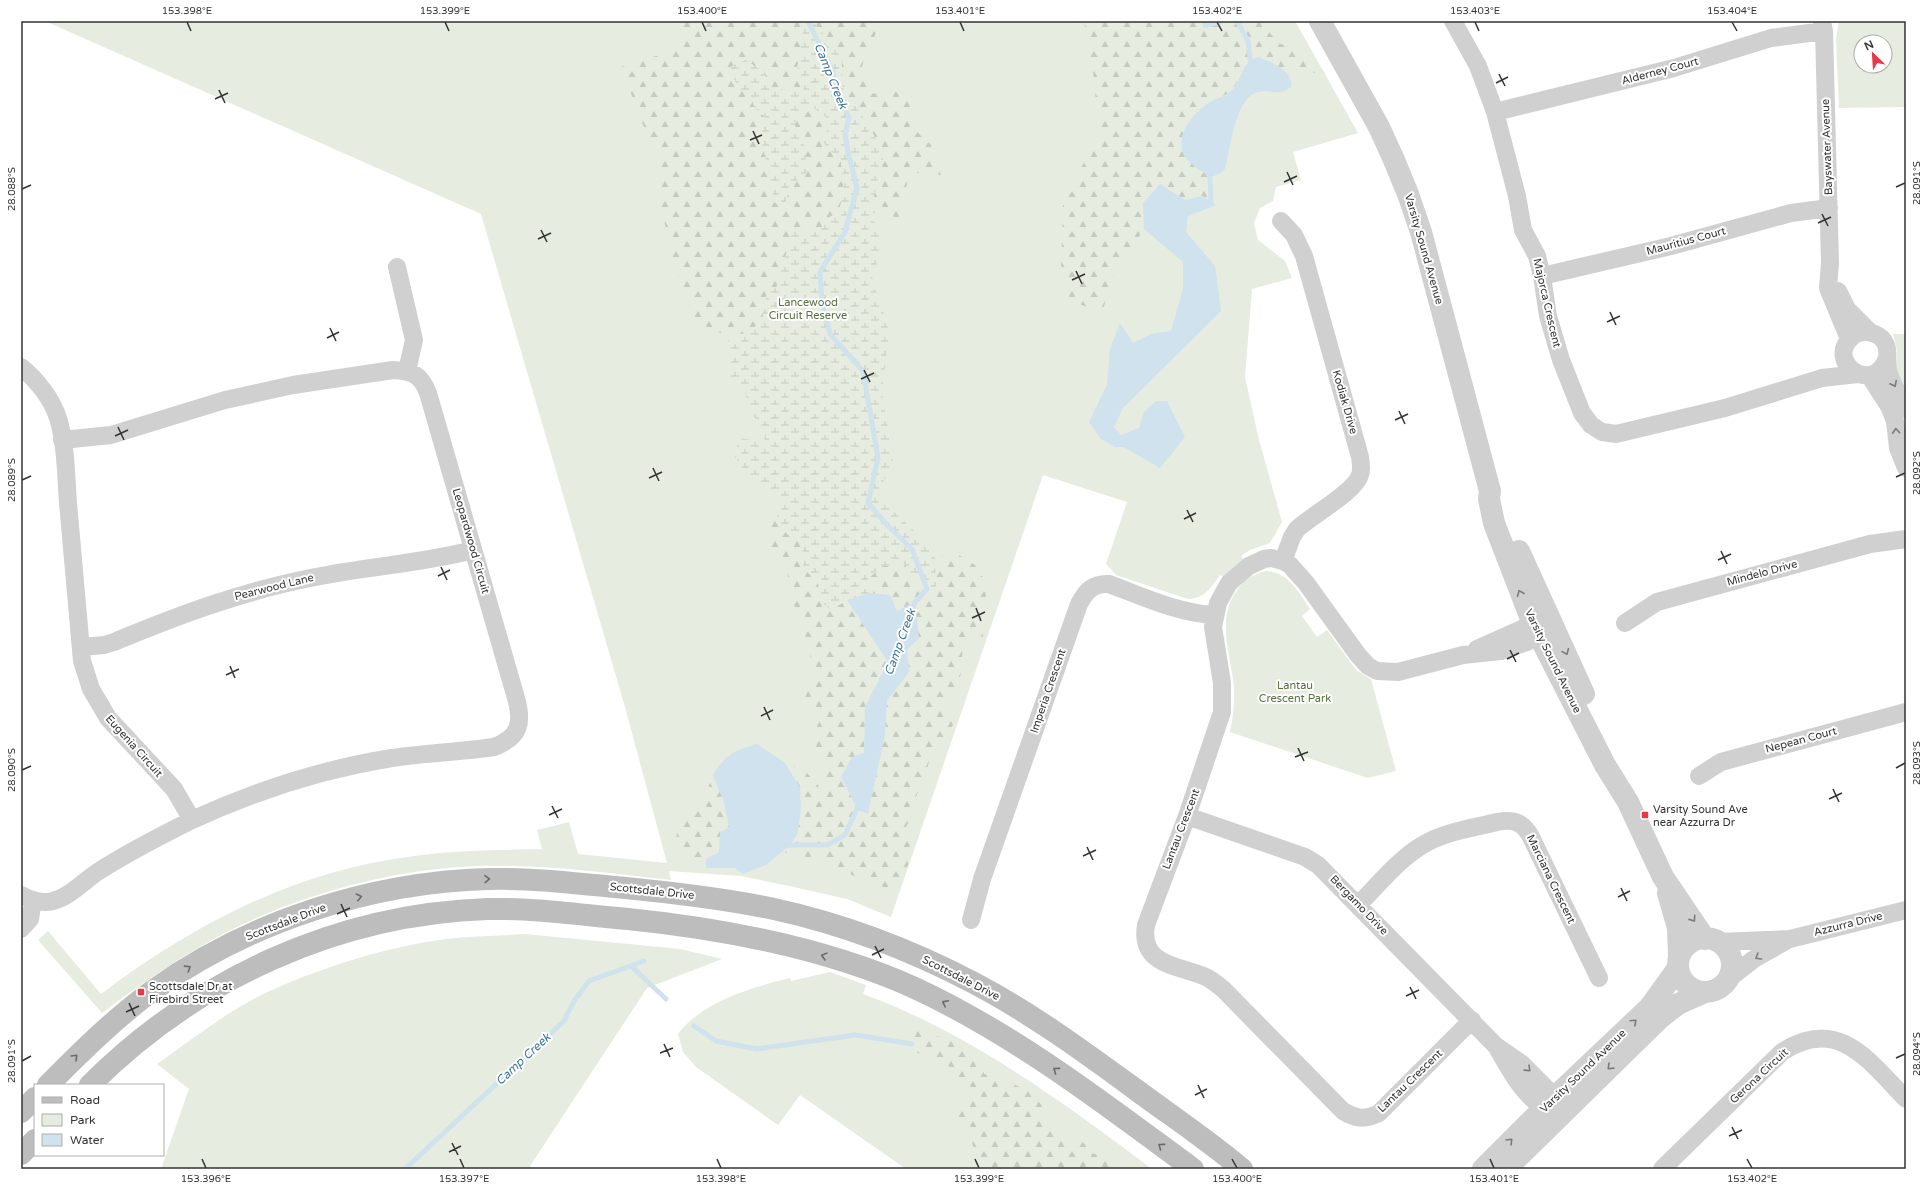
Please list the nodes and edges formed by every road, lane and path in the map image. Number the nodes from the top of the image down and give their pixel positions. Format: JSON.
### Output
{"nodes":[{"id":1,"x":1320,"y":21,"type":"edge"},
{"id":2,"x":1453,"y":21,"type":"edge"},
{"id":3,"x":1824,"y":24,"type":"edge"},
{"id":4,"x":1495,"y":112,"type":"junction"},
{"id":5,"x":1829,"y":208,"type":"junction"},
{"id":6,"x":1281,"y":222,"type":"dead end"},
{"id":7,"x":1830,"y":263,"type":"junction"},
{"id":8,"x":397,"y":267,"type":"dead end"},
{"id":9,"x":1542,"y":276,"type":"junction"},
{"id":10,"x":1870,"y":332,"type":"junction"},
{"id":11,"x":1846,"y":348,"type":"junction"},
{"id":12,"x":1887,"y":358,"type":"junction"},
{"id":13,"x":21,"y":367,"type":"edge"},
{"id":14,"x":407,"y":370,"type":"junction"},
{"id":15,"x":1864,"y":374,"type":"junction"},
{"id":16,"x":1822,"y":378,"type":"junction"},
{"id":17,"x":1906,"y":409,"type":"edge"},
{"id":18,"x":62,"y":440,"type":"junction"},
{"id":19,"x":1906,"y":468,"type":"edge"},
{"id":20,"x":1906,"y":539,"type":"edge"},
{"id":21,"x":473,"y":550,"type":"junction"},
{"id":22,"x":1283,"y":560,"type":"junction"},
{"id":23,"x":1215,"y":615,"type":"junction"},
{"id":24,"x":1625,"y":624,"type":"dead end"},
{"id":25,"x":1541,"y":628,"type":"junction"},
{"id":26,"x":81,"y":647,"type":"junction"},
{"id":27,"x":1906,"y":712,"type":"edge"},
{"id":28,"x":1700,"y":776,"type":"dead end"},
{"id":29,"x":1187,"y":816,"type":"junction"},
{"id":30,"x":192,"y":820,"type":"junction"},
{"id":31,"x":1663,"y":877,"type":"junction"},
{"id":32,"x":27,"y":897,"type":"edge"},
{"id":33,"x":1358,"y":905,"type":"junction"},
{"id":34,"x":1906,"y":910,"type":"edge"},
{"id":35,"x":971,"y":920,"type":"dead end"},
{"id":36,"x":21,"y":929,"type":"edge"},
{"id":37,"x":1790,"y":939,"type":"junction"},
{"id":38,"x":1712,"y":940,"type":"junction"},
{"id":39,"x":1679,"y":963,"type":"junction"},
{"id":40,"x":1599,"y":978,"type":"dead end"},
{"id":41,"x":1728,"y":979,"type":"junction"},
{"id":42,"x":1706,"y":992,"type":"junction"},
{"id":43,"x":1472,"y":1020,"type":"junction"},
{"id":44,"x":95,"y":1039,"type":"junction"},
{"id":45,"x":117,"y":1060,"type":"junction"},
{"id":46,"x":49,"y":1084,"type":"edge"},
{"id":47,"x":91,"y":1084,"type":"edge"},
{"id":48,"x":34,"y":1099,"type":"edge"},
{"id":49,"x":1906,"y":1099,"type":"edge"},
{"id":50,"x":1553,"y":1107,"type":"junction"},
{"id":51,"x":21,"y":1112,"type":"edge"},
{"id":52,"x":34,"y":1141,"type":"edge"},
{"id":53,"x":21,"y":1154,"type":"edge"},
{"id":54,"x":1193,"y":1169,"type":"edge"},
{"id":55,"x":1242,"y":1169,"type":"edge"},
{"id":56,"x":1483,"y":1169,"type":"edge"},
{"id":57,"x":1506,"y":1169,"type":"edge"},
{"id":58,"x":1662,"y":1169,"type":"edge"}],
"edges":[{"from":1,"to":25,"type":"street","name":"Varsity Sound Avenue"},
{"from":2,"to":4,"type":"street","name":"Majorca Crescent"},
{"from":3,"to":4,"type":"street","name":"Alderney Court"},
{"from":3,"to":5,"type":"street","name":"Bayswater Avenue"},
{"from":4,"to":9,"type":"street","name":"Majorca Crescent"},
{"from":5,"to":7,"type":"street","name":"Bayswater Avenue"},
{"from":5,"to":9,"type":"street","name":"Mauritius Court"},
{"from":6,"to":22,"type":"street","name":"Kodiak Drive"},
{"from":7,"to":10,"type":"street","name":"Bayswater Avenue"},
{"from":7,"to":11,"type":"street","name":"Bayswater Avenue"},
{"from":8,"to":14,"type":"street"},
{"from":9,"to":16,"type":"street","name":"Majorca Crescent"},
{"from":10,"to":11,"type":"street"},
{"from":10,"to":12,"type":"street","name":"Bayswater Avenue"},
{"from":11,"to":15,"type":"street","name":"Bayswater Avenue"},
{"from":11,"to":16,"type":"street","name":"Majorca Crescent"},
{"from":12,"to":15,"type":"street"},
{"from":12,"to":17,"type":"street","name":"Bayswater Avenue","one_way":true},
{"from":13,"to":18,"type":"street","name":"Eugenia Circuit"},
{"from":14,"to":18,"type":"street"},
{"from":14,"to":21,"type":"street","name":"Leopardwood Circuit"},
{"from":15,"to":16,"type":"street","name":"Majorca Crescent"},
{"from":19,"to":15,"type":"street","name":"Bayswater Avenue","one_way":true},
{"from":18,"to":26,"type":"street","name":"Eugenia Circuit"},
{"from":20,"to":24,"type":"street","name":"Mindelo Drive"},
{"from":21,"to":26,"type":"street","name":"Pearwood Lane"},
{"from":21,"to":30,"type":"street","name":"Leopardwood Circuit"},
{"from":22,"to":23,"type":"street","name":"Lantau Crescent"},
{"from":22,"to":25,"type":"street"},
{"from":23,"to":29,"type":"street","name":"Lantau Crescent"},
{"from":23,"to":35,"type":"street","name":"Imperia Crescent"},
{"from":25,"to":31,"type":"street","name":"Varsity Sound Avenue"},
{"from":26,"to":30,"type":"street","name":"Eugenia Circuit"},
{"from":27,"to":28,"type":"street","name":"Nepean Court"},
{"from":29,"to":33,"type":"street","name":"Bergamo Drive"},
{"from":29,"to":43,"type":"street","name":"Lantau Crescent"},
{"from":30,"to":32,"type":"street"},
{"from":31,"to":38,"type":"street","name":"Varsity Sound Avenue","one_way":true},
{"from":31,"to":39,"type":"street","name":"Varsity Sound Avenue"},
{"from":32,"to":36,"type":"street"},
{"from":33,"to":40,"type":"street","name":"Marciana Crescent"},
{"from":33,"to":43,"type":"street","name":"Bergamo Drive"},
{"from":34,"to":37,"type":"street","name":"Azzurra Drive"},
{"from":37,"to":38,"type":"street","name":"Azzurra Drive"},
{"from":37,"to":41,"type":"street","name":"Azzurra Drive","one_way":true},
{"from":38,"to":39,"type":"street"},
{"from":38,"to":41,"type":"street"},
{"from":39,"to":42,"type":"street"},
{"from":50,"to":39,"type":"street","name":"Varsity Sound Avenue","one_way":true},
{"from":41,"to":42,"type":"street"},
{"from":42,"to":50,"type":"street","name":"Varsity Sound Avenue","one_way":true},
{"from":43,"to":50,"type":"street","name":"Bergamo Drive"},
{"from":44,"to":45,"type":"main road"},
{"from":46,"to":44,"type":"main road","name":"Scottsdale Drive","one_way":true},
{"from":44,"to":55,"type":"main road","name":"Scottsdale Drive","one_way":true},
{"from":45,"to":47,"type":"main road"},
{"from":54,"to":45,"type":"main road","one_way":true},
{"from":48,"to":51,"type":"main road"},
{"from":49,"to":58,"type":"street","name":"Gerona Circuit"},
{"from":56,"to":50,"type":"street","name":"Varsity Sound Avenue","one_way":true},
{"from":50,"to":57,"type":"street","name":"Varsity Sound Avenue"},
{"from":52,"to":53,"type":"main road"}]}
